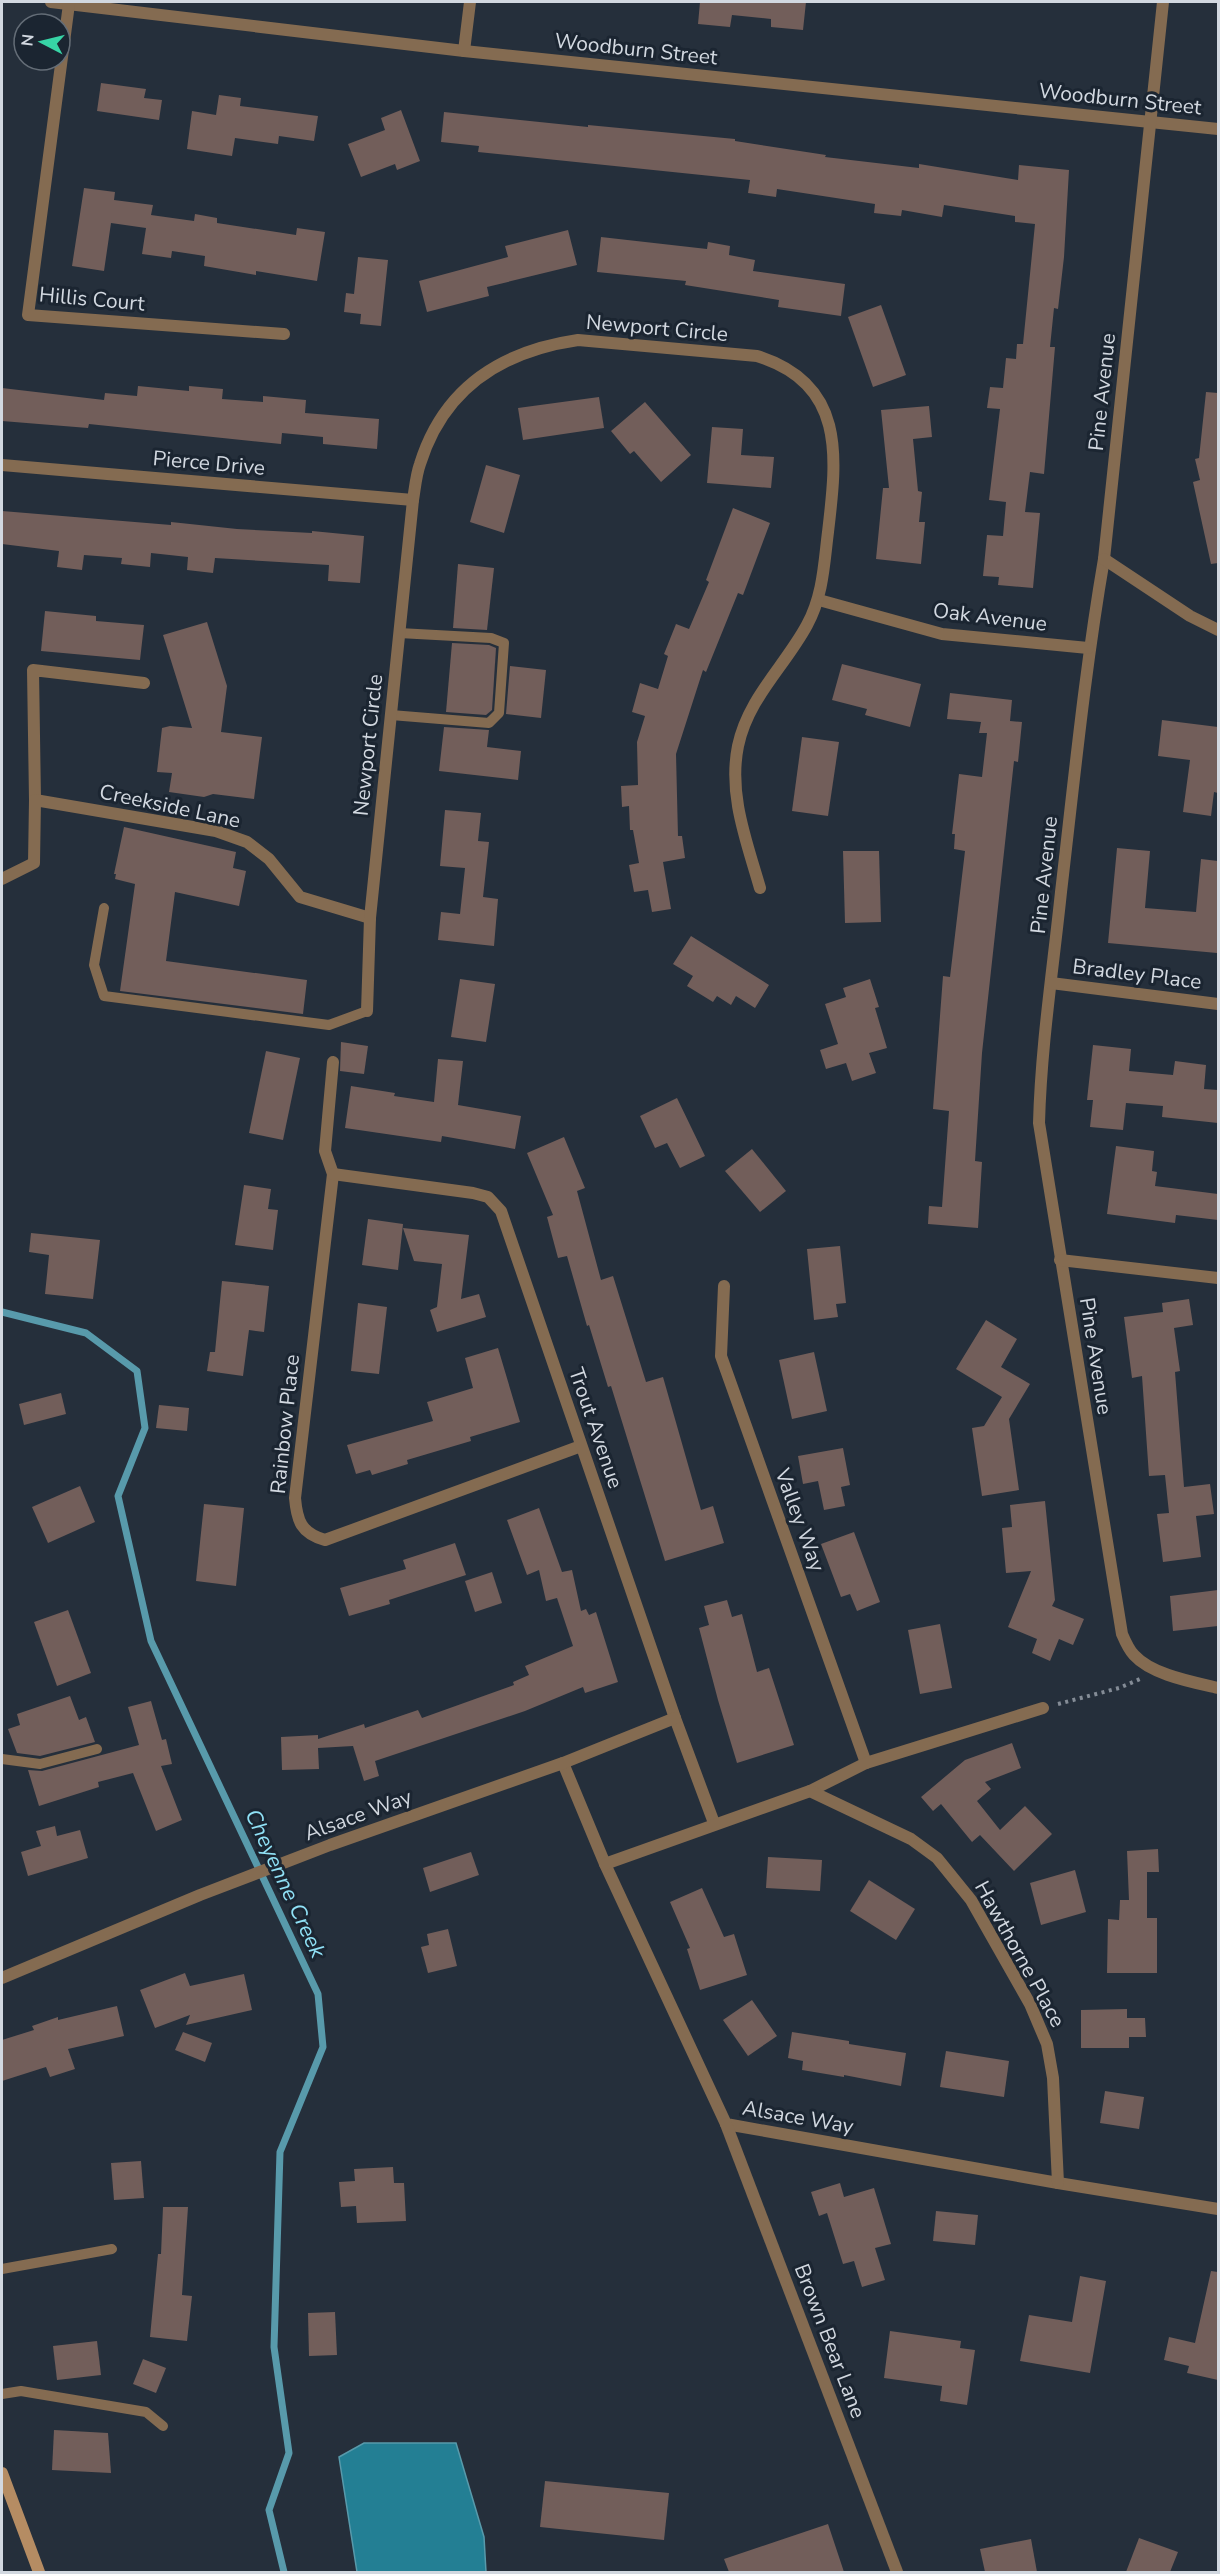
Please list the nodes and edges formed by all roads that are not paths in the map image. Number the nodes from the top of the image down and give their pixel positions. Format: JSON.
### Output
{"nodes":[{"id":1,"x":51,"y":2,"type":"edge"},
{"id":2,"x":470,"y":2,"type":"edge"},
{"id":3,"x":1163,"y":2,"type":"edge"},
{"id":4,"x":69,"y":4,"type":"junction"},
{"id":5,"x":464,"y":51,"type":"junction"},
{"id":6,"x":1150,"y":121,"type":"junction"},
{"id":7,"x":1218,"y":129,"type":"edge"},
{"id":8,"x":284,"y":334,"type":"dead end"},
{"id":9,"x":2,"y":465,"type":"edge"},
{"id":10,"x":413,"y":500,"type":"junction"},
{"id":11,"x":1104,"y":559,"type":"junction"},
{"id":12,"x":819,"y":600,"type":"junction"},
{"id":13,"x":1218,"y":630,"type":"edge"},
{"id":14,"x":399,"y":633,"type":"junction"},
{"id":15,"x":1088,"y":648,"type":"junction"},
{"id":16,"x":144,"y":683,"type":"dead end"},
{"id":17,"x":391,"y":715,"type":"junction"},
{"id":18,"x":35,"y":800,"type":"junction"},
{"id":19,"x":2,"y":879,"type":"edge"},
{"id":20,"x":760,"y":888,"type":"dead end"},
{"id":21,"x":104,"y":908,"type":"dead end"},
{"id":22,"x":370,"y":918,"type":"junction"},
{"id":23,"x":1051,"y":983,"type":"junction"},
{"id":24,"x":1218,"y":1004,"type":"edge"},
{"id":25,"x":366,"y":1011,"type":"joint"},
{"id":26,"x":333,"y":1062,"type":"dead end"},
{"id":27,"x":333,"y":1174,"type":"junction"},
{"id":28,"x":1060,"y":1260,"type":"junction"},
{"id":29,"x":1218,"y":1278,"type":"edge"},
{"id":30,"x":724,"y":1286,"type":"dead end"},
{"id":31,"x":581,"y":1446,"type":"junction"},
{"id":32,"x":1218,"y":1688,"type":"edge"},
{"id":33,"x":1043,"y":1708,"type":"road end"},
{"id":34,"x":675,"y":1718,"type":"junction"},
{"id":35,"x":97,"y":1749,"type":"dead end"},
{"id":36,"x":2,"y":1759,"type":"edge"},
{"id":37,"x":563,"y":1763,"type":"junction"},
{"id":38,"x":866,"y":1763,"type":"junction"},
{"id":39,"x":810,"y":1791,"type":"junction"},
{"id":40,"x":714,"y":1823,"type":"junction"},
{"id":41,"x":605,"y":1864,"type":"junction"},
{"id":42,"x":2,"y":1978,"type":"edge"},
{"id":43,"x":726,"y":2124,"type":"junction"},
{"id":44,"x":1058,"y":2183,"type":"junction"},
{"id":45,"x":1218,"y":2210,"type":"edge"},
{"id":46,"x":112,"y":2249,"type":"dead end"},
{"id":47,"x":2,"y":2269,"type":"edge"},
{"id":48,"x":2,"y":2394,"type":"edge"},
{"id":49,"x":163,"y":2426,"type":"dead end"},
{"id":50,"x":2,"y":2473,"type":"edge"},
{"id":51,"x":39,"y":2572,"type":"edge"},
{"id":52,"x":897,"y":2572,"type":"edge"}],
"edges":[{"from":1,"to":4,"type":"street","name":"Woodburn Street"},
{"from":2,"to":5,"type":"street"},
{"from":3,"to":6,"type":"street","name":"Pine Avenue"},
{"from":4,"to":5,"type":"street","name":"Woodburn Street"},
{"from":4,"to":8,"type":"street","name":"Hillis Court"},
{"from":5,"to":6,"type":"street","name":"Woodburn Street"},
{"from":6,"to":7,"type":"street","name":"Woodburn Street"},
{"from":6,"to":11,"type":"street","name":"Pine Avenue"},
{"from":9,"to":10,"type":"street","name":"Pierce Drive"},
{"from":10,"to":12,"type":"street","name":"Newport Circle"},
{"from":10,"to":14,"type":"street","name":"Newport Circle"},
{"from":11,"to":13,"type":"street"},
{"from":11,"to":15,"type":"street","name":"Pine Avenue"},
{"from":12,"to":15,"type":"street","name":"Oak Avenue"},
{"from":12,"to":20,"type":"street","name":"Newport Circle"},
{"from":14,"to":17,"type":"street","name":"Newport Circle"},
{"from":14,"to":17,"type":"lane"},
{"from":15,"to":23,"type":"street","name":"Pine Avenue"},
{"from":16,"to":18,"type":"street"},
{"from":17,"to":22,"type":"street","name":"Newport Circle"},
{"from":18,"to":19,"type":"street"},
{"from":18,"to":22,"type":"street","name":"Creekside Lane"},
{"from":21,"to":25,"type":"lane"},
{"from":22,"to":25,"type":"street","name":"Newport Circle"},
{"from":23,"to":24,"type":"street","name":"Bradley Place"},
{"from":23,"to":28,"type":"street","name":"Pine Avenue"},
{"from":26,"to":27,"type":"street","name":"Rainbow Place"},
{"from":27,"to":31,"type":"street","name":"Trout Avenue"},
{"from":27,"to":31,"type":"street","name":"Rainbow Place"},
{"from":28,"to":29,"type":"street"},
{"from":28,"to":32,"type":"street","name":"Pine Avenue"},
{"from":30,"to":38,"type":"street","name":"Valley Way"},
{"from":31,"to":34,"type":"street","name":"Trout Avenue"},
{"from":33,"to":38,"type":"street"},
{"from":34,"to":37,"type":"street","name":"Alsace Way"},
{"from":34,"to":40,"type":"street","name":"Trout Avenue"},
{"from":35,"to":36,"type":"lane"},
{"from":37,"to":41,"type":"street","name":"Alsace Way"},
{"from":37,"to":42,"type":"street","name":"Alsace Way"},
{"from":38,"to":39,"type":"street"},
{"from":39,"to":40,"type":"street"},
{"from":39,"to":44,"type":"street","name":"Hawthorne Place"},
{"from":40,"to":41,"type":"street"},
{"from":41,"to":43,"type":"street","name":"Alsace Way"},
{"from":43,"to":44,"type":"street","name":"Alsace Way"},
{"from":43,"to":52,"type":"street","name":"Brown Bear Lane"},
{"from":44,"to":45,"type":"street","name":"Alsace Way"},
{"from":46,"to":47,"type":"lane"},
{"from":48,"to":49,"type":"lane"},
{"from":50,"to":51,"type":"main road"}]}
